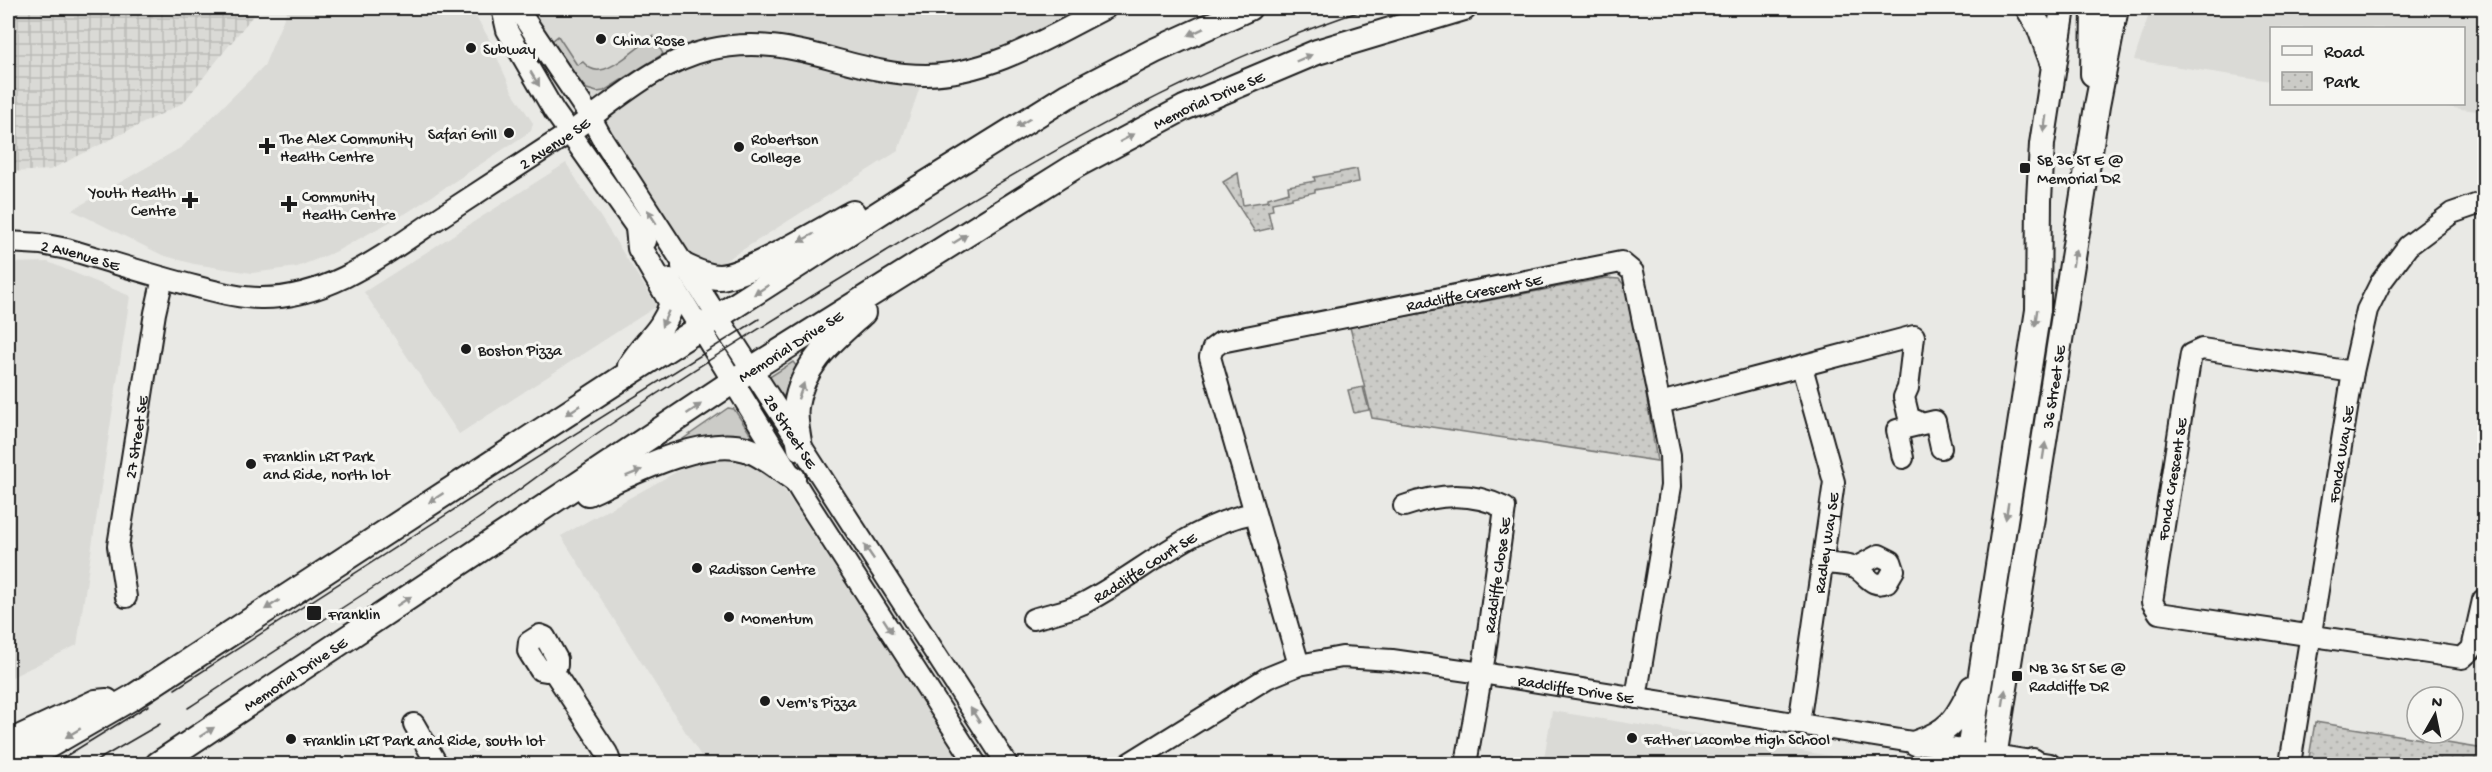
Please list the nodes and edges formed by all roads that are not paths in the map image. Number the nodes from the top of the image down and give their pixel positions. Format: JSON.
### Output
{"nodes":[{"id":1,"x":502,"y":8,"type":"edge"},
{"id":2,"x":517,"y":8,"type":"edge"},
{"id":3,"x":1106,"y":8,"type":"edge"},
{"id":4,"x":1249,"y":8,"type":"edge"},
{"id":5,"x":1464,"y":8,"type":"edge"},
{"id":6,"x":2028,"y":8,"type":"edge"},
{"id":7,"x":2063,"y":8,"type":"edge"},
{"id":8,"x":2111,"y":9,"type":"edge"},
{"id":9,"x":2054,"y":66,"type":"junction"},
{"id":10,"x":591,"y":118,"type":"junction"},
{"id":11,"x":569,"y":133,"type":"junction"},
{"id":12,"x":898,"y":201,"type":"junction"},
{"id":13,"x":2484,"y":202,"type":"edge"},
{"id":14,"x":638,"y":228,"type":"junction"},
{"id":15,"x":8,"y":242,"type":"edge"},
{"id":16,"x":684,"y":266,"type":"junction"},
{"id":17,"x":910,"y":270,"type":"junction"},
{"id":18,"x":163,"y":278,"type":"junction"},
{"id":19,"x":709,"y":324,"type":"junction"},
{"id":20,"x":1802,"y":367,"type":"junction"},
{"id":21,"x":2352,"y":372,"type":"junction"},
{"id":22,"x":742,"y":376,"type":"junction"},
{"id":23,"x":622,"y":378,"type":"junction"},
{"id":24,"x":1660,"y":403,"type":"junction"},
{"id":25,"x":1917,"y":423,"type":"junction"},
{"id":26,"x":800,"y":448,"type":"junction"},
{"id":27,"x":1941,"y":448,"type":"dead end"},
{"id":28,"x":1904,"y":458,"type":"dead end"},
{"id":29,"x":793,"y":478,"type":"junction"},
{"id":30,"x":1404,"y":506,"type":"dead end"},
{"id":31,"x":541,"y":511,"type":"junction"},
{"id":32,"x":1254,"y":513,"type":"junction"},
{"id":33,"x":1822,"y":563,"type":"junction"},
{"id":34,"x":1855,"y":568,"type":"dead end"},
{"id":35,"x":126,"y":597,"type":"dead end"},
{"id":36,"x":2483,"y":600,"type":"dead end"},
{"id":37,"x":1033,"y":619,"type":"dead end"},
{"id":38,"x":2312,"y":635,"type":"junction"},
{"id":39,"x":1299,"y":665,"type":"junction"},
{"id":40,"x":1982,"y":667,"type":"junction"},
{"id":41,"x":552,"y":669,"type":"dead end"},
{"id":42,"x":1482,"y":674,"type":"junction"},
{"id":43,"x":133,"y":697,"type":"junction"},
{"id":44,"x":1636,"y":698,"type":"junction"},
{"id":45,"x":414,"y":724,"type":"dead end"},
{"id":46,"x":1799,"y":724,"type":"junction"},
{"id":47,"x":8,"y":743,"type":"edge"},
{"id":48,"x":1916,"y":743,"type":"junction"},
{"id":49,"x":1968,"y":758,"type":"edge"},
{"id":50,"x":1994,"y":760,"type":"edge"},
{"id":51,"x":2038,"y":763,"type":"edge"},
{"id":52,"x":17,"y":765,"type":"edge"},
{"id":53,"x":158,"y":765,"type":"edge"},
{"id":54,"x":437,"y":765,"type":"edge"},
{"id":55,"x":611,"y":765,"type":"edge"},
{"id":56,"x":976,"y":765,"type":"edge"},
{"id":57,"x":1007,"y":765,"type":"edge"},
{"id":58,"x":1128,"y":765,"type":"edge"},
{"id":59,"x":1466,"y":765,"type":"edge"},
{"id":60,"x":2290,"y":765,"type":"edge"}],
"edges":[{"from":1,"to":11,"type":"street","name":"28 Street SE","one_way":true},
{"from":2,"to":10,"type":"street","name":"28 Street SE"},
{"from":3,"to":10,"type":"street","name":"2 Avenue SE"},
{"from":4,"to":12,"type":"main road","one_way":true},
{"from":17,"to":5,"type":"main road","name":"Memorial Drive SE","one_way":true},
{"from":6,"to":9,"type":"main road"},
{"from":7,"to":9,"type":"main road","name":"36 Street SE"},
{"from":50,"to":8,"type":"main road","name":"36 Street SE","one_way":true},
{"from":9,"to":40,"type":"main road","name":"36 Street SE","one_way":true},
{"from":10,"to":11,"type":"street","name":"2 Avenue SE"},
{"from":16,"to":10,"type":"street","name":"28 Street SE","one_way":true},
{"from":11,"to":14,"type":"street","name":"28 Street SE"},
{"from":11,"to":18,"type":"street","name":"2 Avenue SE"},
{"from":12,"to":16,"type":"main road","one_way":true},
{"from":12,"to":19,"type":"main road","one_way":true},
{"from":13,"to":21,"type":"street","name":"Fonda Way SE"},
{"from":14,"to":19,"type":"street","name":"28 Street SE"},
{"from":14,"to":23,"type":"main road","one_way":true},
{"from":15,"to":18,"type":"street","name":"2 Avenue SE"},
{"from":16,"to":19,"type":"street","name":"28 Street SE"},
{"from":17,"to":22,"type":"main road","name":"Memorial Drive SE"},
{"from":26,"to":17,"type":"main road","one_way":true},
{"from":18,"to":35,"type":"street","name":"27 Street SE"},
{"from":19,"to":22,"type":"street","name":"28 Street SE"},
{"from":19,"to":23,"type":"main road"},
{"from":20,"to":24,"type":"street"},
{"from":20,"to":25,"type":"street"},
{"from":20,"to":33,"type":"street","name":"Radley Way SE"},
{"from":21,"to":38,"type":"street","name":"Fonda Way SE"},
{"from":21,"to":38,"type":"street","name":"Fonda Crescent SE"},
{"from":22,"to":26,"type":"street","name":"28 Street SE"},
{"from":22,"to":29,"type":"street","name":"28 Street SE"},
{"from":31,"to":22,"type":"main road","name":"Memorial Drive SE","one_way":true},
{"from":23,"to":43,"type":"main road","one_way":true},
{"from":24,"to":32,"type":"street","name":"Radcliffe Crescent SE"},
{"from":24,"to":44,"type":"street","name":"Radcliffe Crescent SE"},
{"from":25,"to":27,"type":"street"},
{"from":25,"to":28,"type":"street"},
{"from":57,"to":26,"type":"street","name":"28 Street SE","one_way":true},
{"from":31,"to":29,"type":"main road","one_way":true},
{"from":29,"to":56,"type":"street","name":"28 Street SE","one_way":true},
{"from":30,"to":42,"type":"street","name":"Radcliffe Close SE"},
{"from":53,"to":31,"type":"main road","name":"Memorial Drive SE","one_way":true},
{"from":32,"to":37,"type":"street","name":"Radcliffe Court SE"},
{"from":32,"to":39,"type":"street","name":"Radcliffe Crescent SE"},
{"from":33,"to":34,"type":"street"},
{"from":33,"to":46,"type":"street","name":"Radley Way SE"},
{"from":36,"to":38,"type":"street"},
{"from":38,"to":60,"type":"street","name":"Fonda Way SE"},
{"from":39,"to":42,"type":"street","name":"Radcliffe Drive SE"},
{"from":39,"to":58,"type":"street","name":"Radcliffe Drive SE"},
{"from":40,"to":48,"type":"main road"},
{"from":40,"to":49,"type":"main road","name":"36 Street SE"},
{"from":41,"to":55,"type":"street"},
{"from":42,"to":44,"type":"street","name":"Radcliffe Drive SE"},
{"from":42,"to":59,"type":"street"},
{"from":43,"to":47,"type":"main road"},
{"from":43,"to":52,"type":"main road","one_way":true},
{"from":44,"to":46,"type":"street","name":"Radcliffe Drive SE"},
{"from":45,"to":54,"type":"street"},
{"from":46,"to":48,"type":"street","name":"Radcliffe Drive SE"},
{"from":48,"to":49,"type":"street","name":"Radcliffe Drive SE"},
{"from":49,"to":50,"type":"street","name":"Radcliffe Drive SE"},
{"from":50,"to":51,"type":"street","name":"Radcliffe Drive SE"}]}
